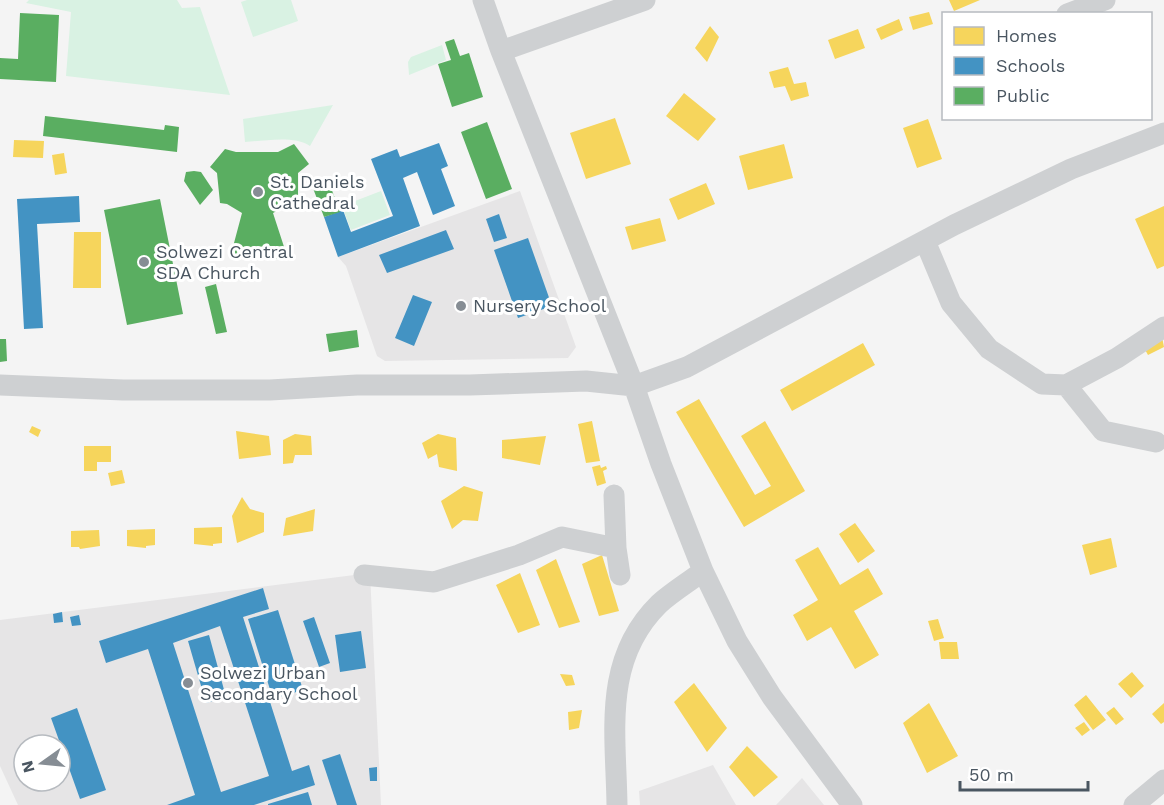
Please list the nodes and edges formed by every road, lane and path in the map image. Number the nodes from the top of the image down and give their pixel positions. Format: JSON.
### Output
{"nodes":[{"id":1,"x":483,"y":0,"type":"edge"},
{"id":2,"x":645,"y":0,"type":"edge"},
{"id":3,"x":1105,"y":0,"type":"edge"},
{"id":4,"x":1072,"y":12,"type":"edge"},
{"id":5,"x":501,"y":51,"type":"junction"},
{"id":6,"x":1164,"y":133,"type":"edge"},
{"id":7,"x":925,"y":241,"type":"junction"},
{"id":8,"x":1164,"y":327,"type":"edge"},
{"id":9,"x":0,"y":385,"type":"edge"},
{"id":10,"x":1066,"y":385,"type":"junction"},
{"id":11,"x":634,"y":386,"type":"junction"},
{"id":12,"x":1156,"y":442,"type":"dead end"},
{"id":13,"x":614,"y":495,"type":"dead end"},
{"id":14,"x":616,"y":548,"type":"junction"},
{"id":15,"x":703,"y":571,"type":"junction"},
{"id":16,"x":364,"y":575,"type":"dead end"},
{"id":17,"x":620,"y":575,"type":"dead end"},
{"id":18,"x":1164,"y":780,"type":"edge"},
{"id":19,"x":617,"y":805,"type":"edge"},
{"id":20,"x":852,"y":805,"type":"edge"},
{"id":21,"x":1134,"y":805,"type":"edge"}],
"edges":[{"from":1,"to":5,"type":"street"},
{"from":2,"to":5,"type":"street"},
{"from":3,"to":4,"type":"street"},
{"from":5,"to":11,"type":"street"},
{"from":6,"to":7,"type":"street"},
{"from":7,"to":10,"type":"street"},
{"from":7,"to":11,"type":"street"},
{"from":8,"to":10,"type":"street"},
{"from":9,"to":11,"type":"street"},
{"from":10,"to":12,"type":"street"},
{"from":11,"to":15,"type":"street"},
{"from":13,"to":14,"type":"street"},
{"from":14,"to":16,"type":"street"},
{"from":14,"to":17,"type":"street"},
{"from":15,"to":19,"type":"street"},
{"from":15,"to":20,"type":"street"},
{"from":18,"to":21,"type":"street"}]}
